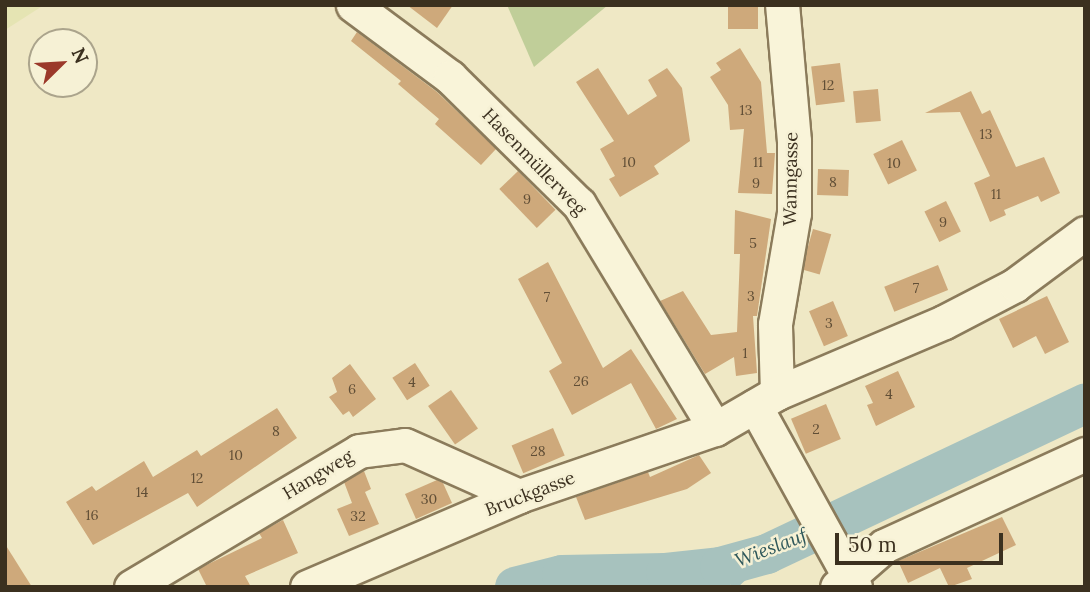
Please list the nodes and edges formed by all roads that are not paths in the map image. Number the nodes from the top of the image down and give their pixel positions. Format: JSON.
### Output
{"nodes":[{"id":1,"x":353,"y":5,"type":"edge"},
{"id":2,"x":782,"y":5,"type":"edge"},
{"id":3,"x":1085,"y":233,"type":"edge"},
{"id":4,"x":766,"y":400,"type":"junction"},
{"id":5,"x":715,"y":429,"type":"junction"},
{"id":6,"x":1085,"y":454,"type":"edge"},
{"id":7,"x":519,"y":496,"type":"junction"},
{"id":8,"x":846,"y":578,"type":"edge"},
{"id":9,"x":131,"y":587,"type":"edge"},
{"id":10,"x":307,"y":587,"type":"edge"}],
"edges":[{"from":1,"to":5,"type":"street","name":"Hasenmüllerweg"},
{"from":2,"to":4,"type":"street","name":"Wanngasse"},
{"from":3,"to":4,"type":"street","name":"Bruckgasse"},
{"from":4,"to":5,"type":"street","name":"Bruckgasse"},
{"from":4,"to":8,"type":"street"},
{"from":5,"to":7,"type":"street","name":"Bruckgasse"},
{"from":6,"to":8,"type":"street"},
{"from":7,"to":9,"type":"street","name":"Hangweg"},
{"from":7,"to":10,"type":"street","name":"Bruckgasse"}]}
